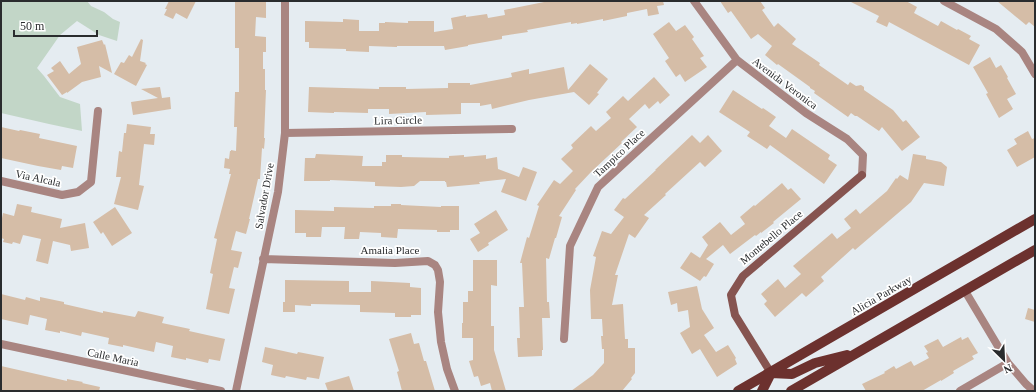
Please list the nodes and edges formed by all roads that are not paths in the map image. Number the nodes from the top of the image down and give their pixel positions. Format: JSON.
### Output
{"nodes":[{"id":1,"x":285,"y":1,"type":"edge"},
{"id":2,"x":694,"y":1,"type":"edge"},
{"id":3,"x":944,"y":1,"type":"edge"},
{"id":4,"x":737,"y":60,"type":"junction"},
{"id":5,"x":1035,"y":74,"type":"edge"},
{"id":6,"x":98,"y":111,"type":"dead end"},
{"id":7,"x":512,"y":129,"type":"dead end"},
{"id":8,"x":284,"y":133,"type":"junction"},
{"id":9,"x":862,"y":175,"type":"joint"},
{"id":10,"x":1,"y":182,"type":"edge"},
{"id":11,"x":1035,"y":219,"type":"edge"},
{"id":12,"x":1035,"y":250,"type":"edge"},
{"id":13,"x":263,"y":259,"type":"junction"},
{"id":14,"x":965,"y":291,"type":"junction"},
{"id":15,"x":564,"y":339,"type":"dead end"},
{"id":16,"x":1,"y":344,"type":"edge"},
{"id":17,"x":857,"y":353,"type":"junction"},
{"id":18,"x":1008,"y":363,"type":"junction"},
{"id":19,"x":771,"y":373,"type":"junction"},
{"id":20,"x":221,"y":391,"type":"edge"},
{"id":21,"x":236,"y":391,"type":"edge"},
{"id":22,"x":455,"y":391,"type":"edge"},
{"id":23,"x":738,"y":391,"type":"edge"},
{"id":24,"x":762,"y":391,"type":"edge"},
{"id":25,"x":791,"y":391,"type":"edge"},
{"id":26,"x":960,"y":391,"type":"edge"},
{"id":27,"x":1034,"y":391,"type":"edge"}],
"edges":[{"from":1,"to":8,"type":"street","name":"Salvador Drive"},
{"from":2,"to":4,"type":"street","name":"Avenida Veronica"},
{"from":3,"to":5,"type":"street"},
{"from":4,"to":9,"type":"street","name":"Avenida Veronica"},
{"from":4,"to":15,"type":"street","name":"Tampico Place"},
{"from":6,"to":10,"type":"street","name":"Via Alcala"},
{"from":7,"to":8,"type":"street","name":"Lira Circle"},
{"from":8,"to":13,"type":"street","name":"Salvador Drive"},
{"from":9,"to":19,"type":"street","name":"Montebello Place"},
{"from":11,"to":19,"type":"main road","name":"Alicia Parkway"},
{"from":12,"to":14,"type":"main road"},
{"from":13,"to":21,"type":"street","name":"Salvador Drive"},
{"from":13,"to":22,"type":"street","name":"Amalia Place"},
{"from":14,"to":17,"type":"main road"},
{"from":14,"to":18,"type":"street"},
{"from":16,"to":20,"type":"street","name":"Calle Maria"},
{"from":17,"to":19,"type":"main road"},
{"from":17,"to":25,"type":"main road"},
{"from":18,"to":26,"type":"street"},
{"from":18,"to":27,"type":"street"},
{"from":19,"to":23,"type":"main road","name":"Alicia Parkway"},
{"from":19,"to":24,"type":"main road"}]}
